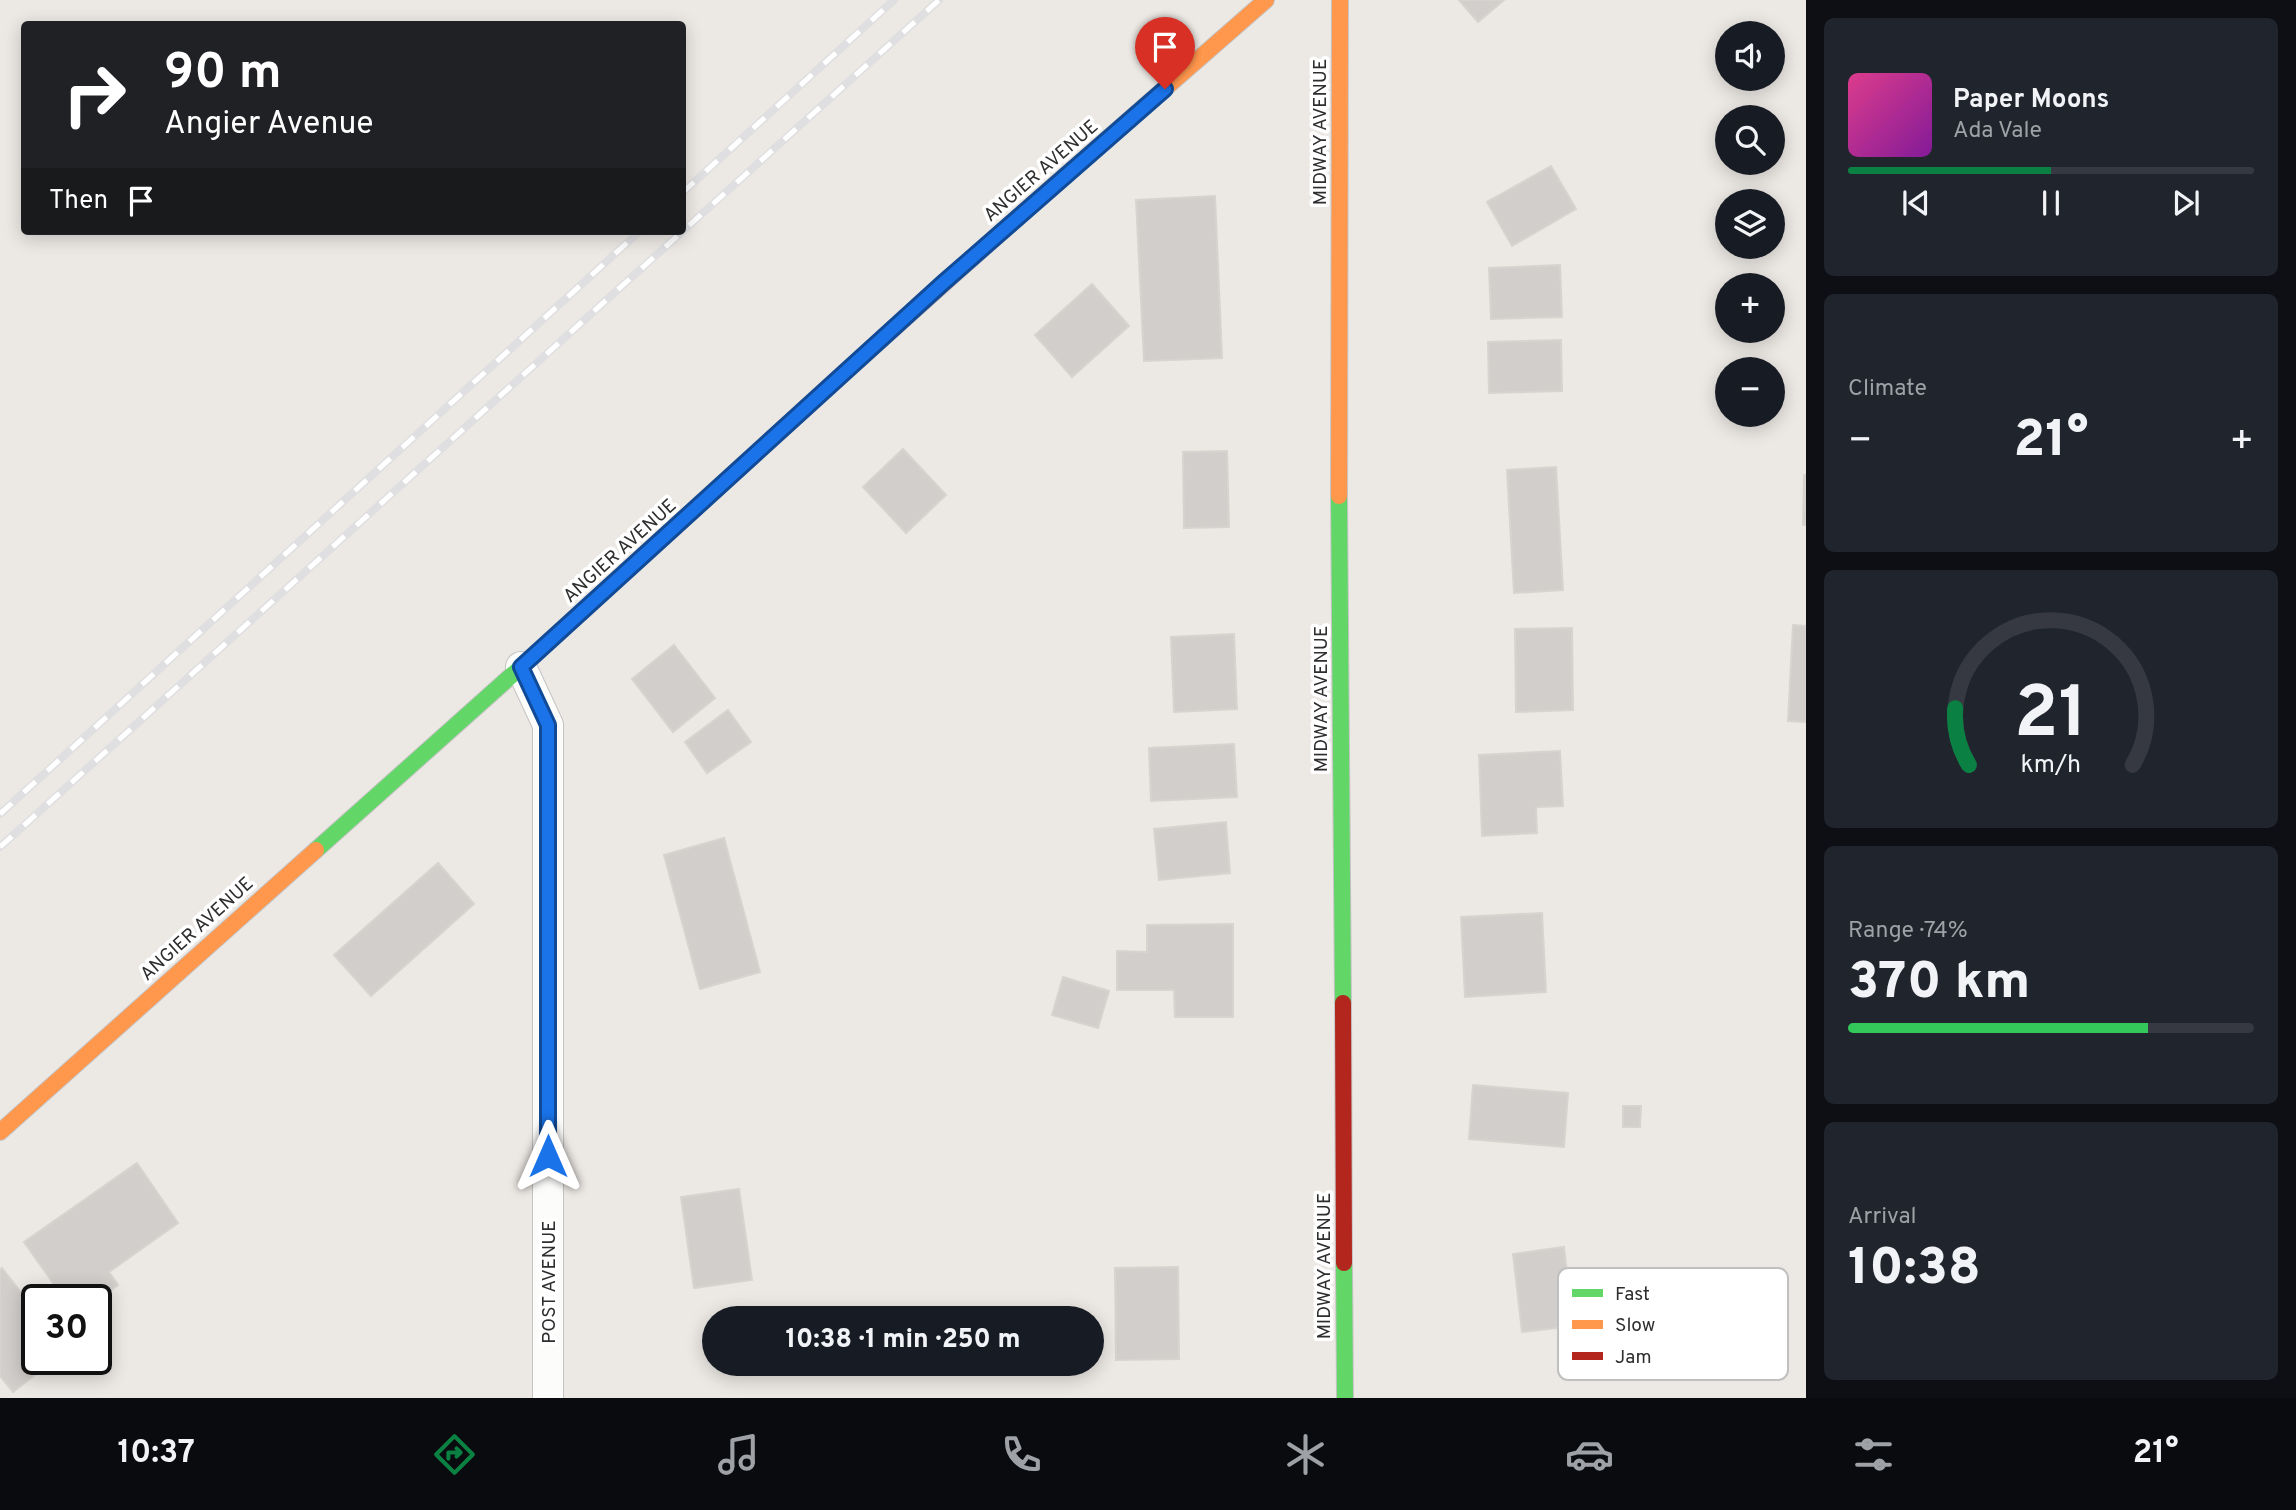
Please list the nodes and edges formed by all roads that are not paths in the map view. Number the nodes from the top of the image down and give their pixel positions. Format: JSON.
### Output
{"nodes":[{"id":1,"x":1266,"y":0,"type":"edge"},
{"id":2,"x":1340,"y":0,"type":"edge"},
{"id":3,"x":521,"y":667,"type":"junction"},
{"id":4,"x":0,"y":1132,"type":"edge"},
{"id":5,"x":548,"y":1398,"type":"edge"},
{"id":6,"x":1345,"y":1398,"type":"edge"}],
"edges":[{"from":1,"to":3,"type":"main road","name":"ANGIER AVENUE"},
{"from":2,"to":6,"type":"main road","name":"MIDWAY AVENUE"},
{"from":3,"to":4,"type":"main road","name":"ANGIER AVENUE"},
{"from":3,"to":5,"type":"street","name":"POST AVENUE"}]}
